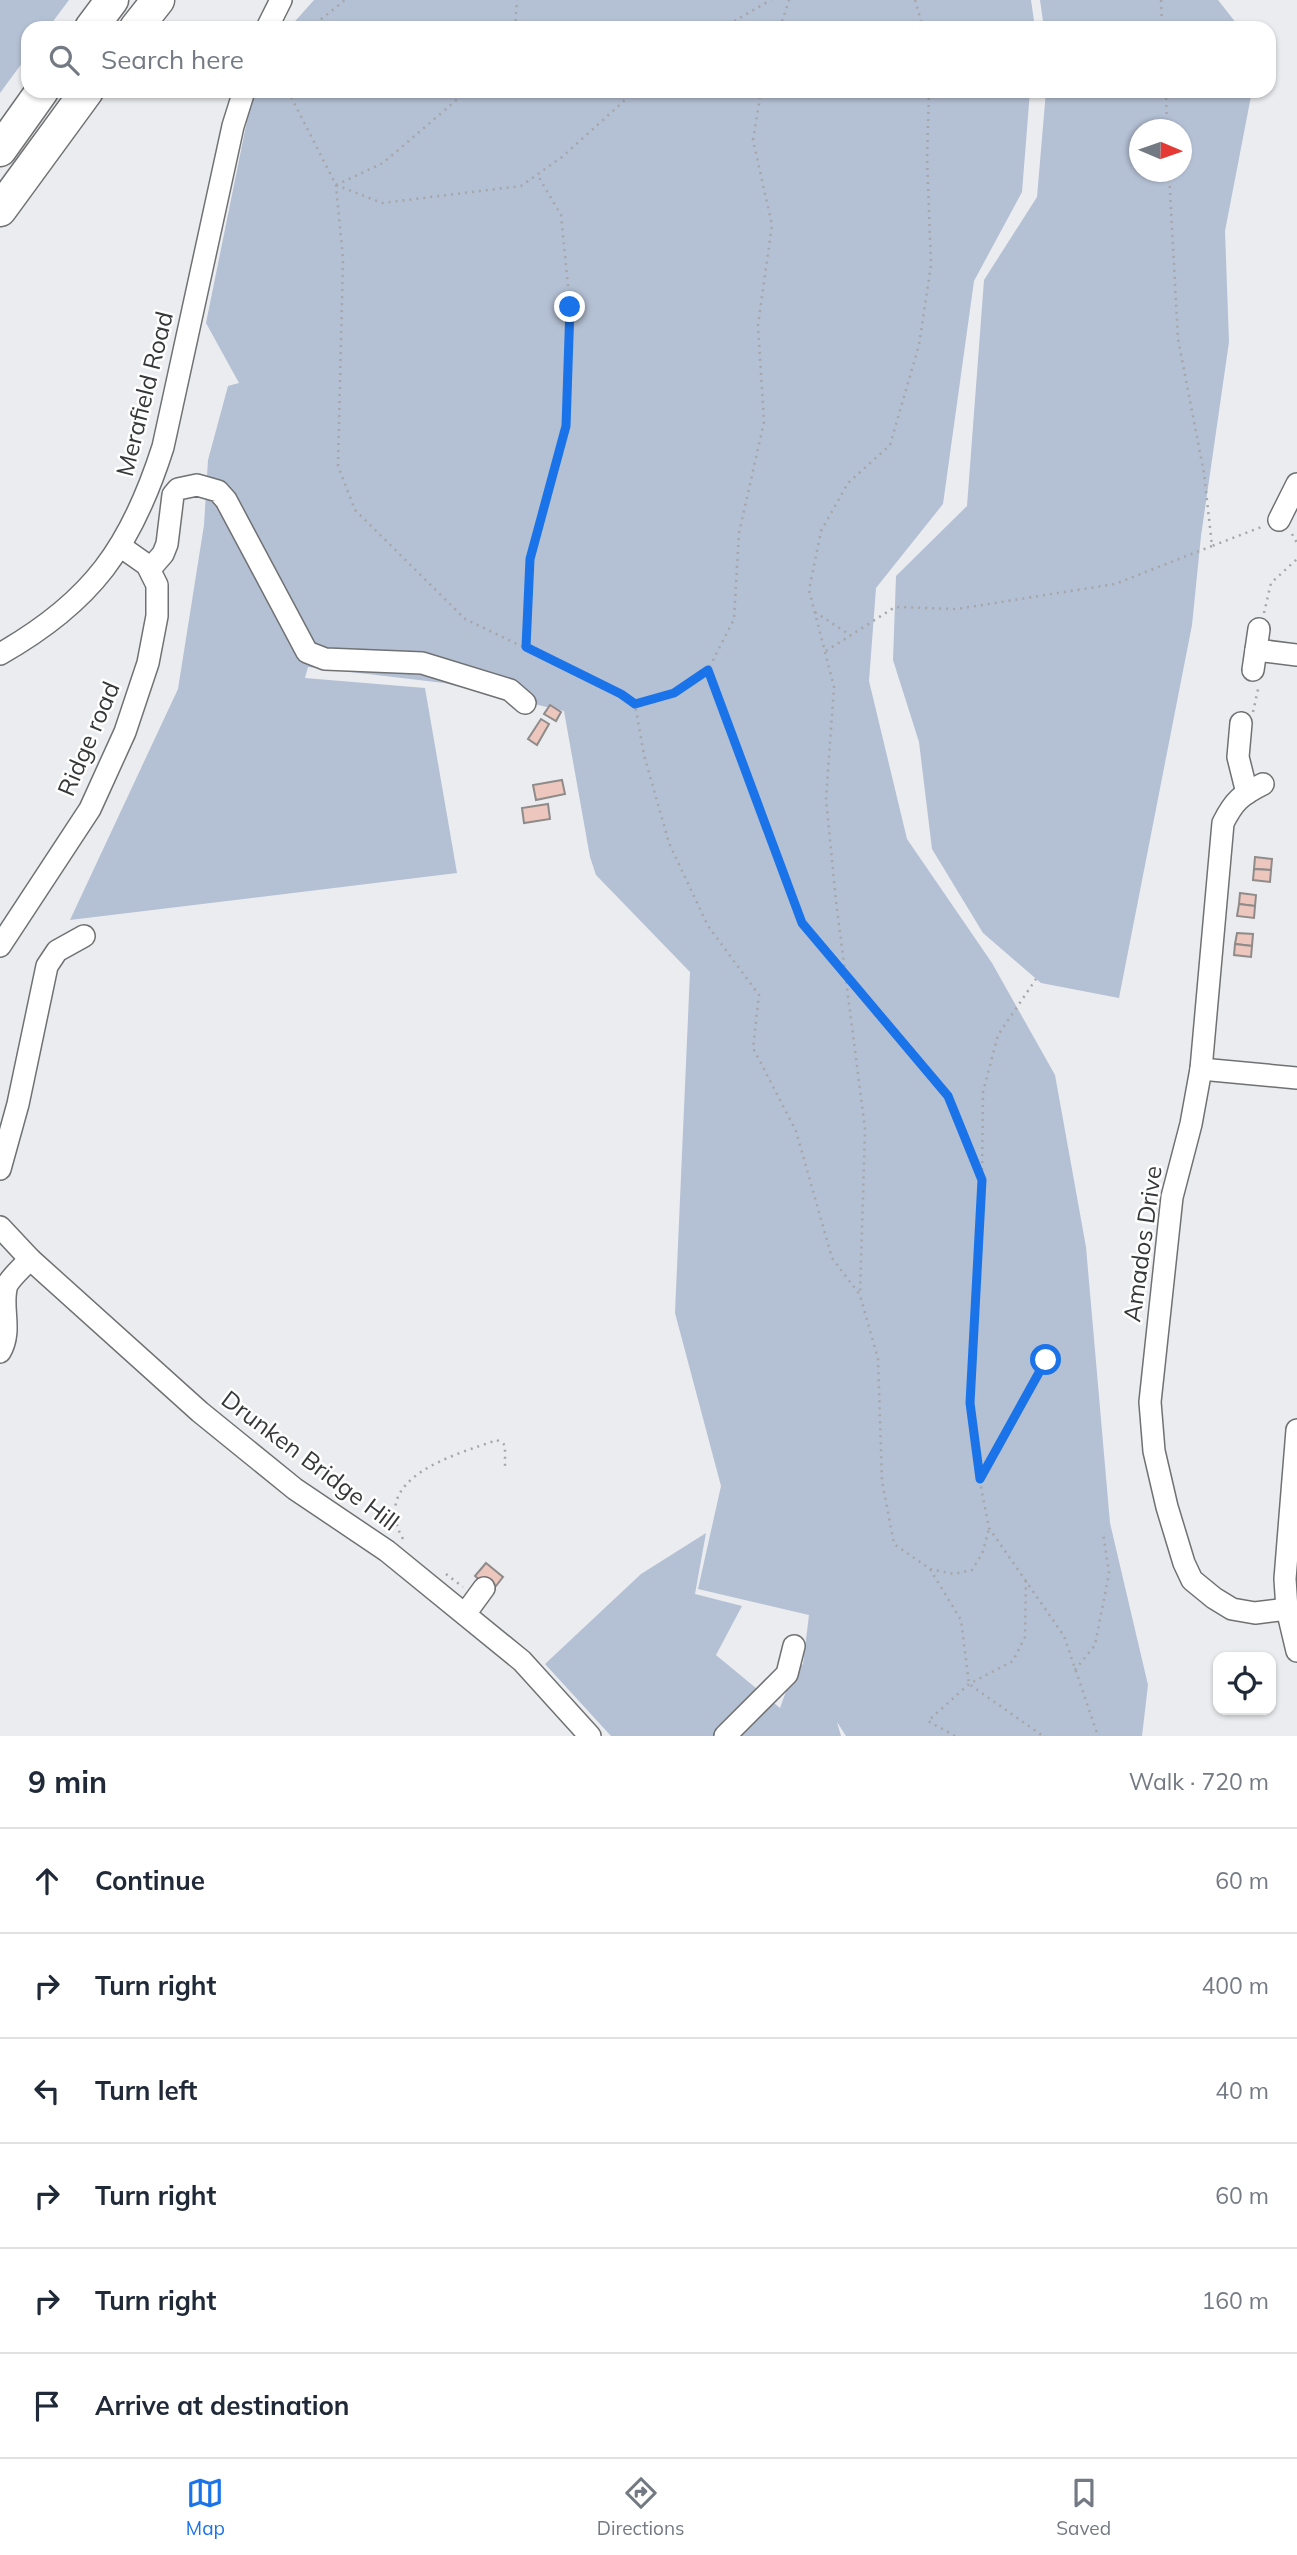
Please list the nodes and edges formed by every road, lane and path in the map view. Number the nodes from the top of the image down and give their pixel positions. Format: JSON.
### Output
{"nodes":[{"id":1,"x":112,"y":0,"type":"edge"},
{"id":2,"x":158,"y":0,"type":"edge"},
{"id":3,"x":281,"y":0,"type":"edge"},
{"id":4,"x":345,"y":0,"type":"edge"},
{"id":5,"x":517,"y":0,"type":"edge"},
{"id":6,"x":771,"y":0,"type":"edge"},
{"id":7,"x":789,"y":0,"type":"edge"},
{"id":8,"x":915,"y":0,"type":"edge"},
{"id":9,"x":1161,"y":0,"type":"edge"},
{"id":10,"x":96,"y":21,"type":"edge"},
{"id":11,"x":142,"y":21,"type":"edge"},
{"id":12,"x":270,"y":21,"type":"edge"},
{"id":13,"x":319,"y":21,"type":"edge"},
{"id":14,"x":516,"y":21,"type":"edge"},
{"id":15,"x":734,"y":21,"type":"edge"},
{"id":16,"x":782,"y":21,"type":"edge"},
{"id":17,"x":921,"y":21,"type":"edge"},
{"id":18,"x":1162,"y":21,"type":"edge"},
{"id":19,"x":37,"y":98,"type":"edge"},
{"id":20,"x":82,"y":98,"type":"edge"},
{"id":21,"x":242,"y":98,"type":"edge"},
{"id":22,"x":292,"y":98,"type":"edge"},
{"id":23,"x":459,"y":98,"type":"edge"},
{"id":24,"x":627,"y":98,"type":"edge"},
{"id":25,"x":760,"y":98,"type":"edge"},
{"id":26,"x":929,"y":98,"type":"edge"},
{"id":27,"x":1166,"y":98,"type":"edge"},
{"id":28,"x":1167,"y":119,"type":"edge"},
{"id":29,"x":0,"y":150,"type":"edge"},
{"id":30,"x":537,"y":174,"type":"junction"},
{"id":31,"x":1170,"y":182,"type":"edge"},
{"id":32,"x":336,"y":185,"type":"junction"},
{"id":33,"x":0,"y":210,"type":"edge"},
{"id":34,"x":1297,"y":484,"type":"edge"},
{"id":35,"x":1279,"y":520,"type":"joint"},
{"id":36,"x":120,"y":546,"type":"junction"},
{"id":37,"x":1212,"y":546,"type":"junction"},
{"id":38,"x":1297,"y":559,"type":"edge"},
{"id":39,"x":150,"y":569,"type":"junction"},
{"id":40,"x":815,"y":612,"type":"junction"},
{"id":41,"x":850,"y":635,"type":"junction"},
{"id":42,"x":526,"y":647,"type":"junction"},
{"id":43,"x":1256,"y":650,"type":"joint"},
{"id":44,"x":826,"y":651,"type":"junction"},
{"id":45,"x":0,"y":654,"type":"edge"},
{"id":46,"x":1297,"y":655,"type":"edge"},
{"id":47,"x":708,"y":670,"type":"junction"},
{"id":48,"x":525,"y":703,"type":"dead end"},
{"id":49,"x":635,"y":704,"type":"junction"},
{"id":50,"x":1241,"y":723,"type":"dead end"},
{"id":51,"x":84,"y":936,"type":"dead end"},
{"id":52,"x":0,"y":946,"type":"edge"},
{"id":53,"x":845,"y":972,"type":"junction"},
{"id":54,"x":1036,"y":979,"type":"dead end"},
{"id":55,"x":1200,"y":1069,"type":"junction"},
{"id":56,"x":1297,"y":1078,"type":"edge"},
{"id":57,"x":0,"y":1169,"type":"edge"},
{"id":58,"x":982,"y":1180,"type":"junction"},
{"id":59,"x":0,"y":1227,"type":"edge"},
{"id":60,"x":30,"y":1259,"type":"junction"},
{"id":61,"x":860,"y":1295,"type":"junction"},
{"id":62,"x":3,"y":1323,"type":"edge"},
{"id":63,"x":0,"y":1352,"type":"edge"},
{"id":64,"x":1046,"y":1360,"type":"dead end"},
{"id":65,"x":1297,"y":1430,"type":"edge"},
{"id":66,"x":505,"y":1466,"type":"dead end"},
{"id":67,"x":980,"y":1479,"type":"junction"},
{"id":68,"x":989,"y":1528,"type":"junction"},
{"id":69,"x":1103,"y":1533,"type":"dead end"},
{"id":70,"x":403,"y":1539,"type":"dead end"},
{"id":71,"x":930,"y":1569,"type":"junction"},
{"id":72,"x":444,"y":1573,"type":"dead end"},
{"id":73,"x":1026,"y":1579,"type":"junction"},
{"id":74,"x":475,"y":1600,"type":"junction"},
{"id":75,"x":1287,"y":1609,"type":"junction"},
{"id":76,"x":794,"y":1646,"type":"dead end"},
{"id":77,"x":1297,"y":1651,"type":"edge"},
{"id":78,"x":1074,"y":1670,"type":"junction"},
{"id":79,"x":969,"y":1684,"type":"junction"},
{"id":80,"x":590,"y":1736,"type":"edge"},
{"id":81,"x":725,"y":1736,"type":"edge"},
{"id":82,"x":955,"y":1736,"type":"edge"},
{"id":83,"x":1043,"y":1736,"type":"edge"},
{"id":84,"x":1098,"y":1736,"type":"edge"}],
"edges":[{"from":1,"to":10,"type":"highway"},
{"from":2,"to":11,"type":"highway"},
{"from":3,"to":12,"type":"street"},
{"from":4,"to":13,"type":"path"},
{"from":5,"to":14,"type":"path"},
{"from":6,"to":15,"type":"path"},
{"from":7,"to":16,"type":"path"},
{"from":8,"to":17,"type":"path"},
{"from":9,"to":18,"type":"path"},
{"from":19,"to":29,"type":"highway"},
{"from":20,"to":33,"type":"highway"},
{"from":21,"to":36,"type":"street","name":"Merafield Road"},
{"from":22,"to":32,"type":"path"},
{"from":23,"to":32,"type":"path"},
{"from":24,"to":30,"type":"path"},
{"from":25,"to":47,"type":"path"},
{"from":26,"to":40,"type":"path"},
{"from":27,"to":28,"type":"path"},
{"from":30,"to":32,"type":"path"},
{"from":30,"to":42,"type":"path"},
{"from":31,"to":37,"type":"path"},
{"from":32,"to":42,"type":"path"},
{"from":34,"to":35,"type":"street"},
{"from":35,"to":37,"type":"path"},
{"from":36,"to":39,"type":"street"},
{"from":36,"to":45,"type":"street","name":"Merafield Road"},
{"from":37,"to":41,"type":"path"},
{"from":38,"to":43,"type":"path"},
{"from":39,"to":48,"type":"street"},
{"from":39,"to":52,"type":"street","name":"Ridge road"},
{"from":40,"to":41,"type":"path"},
{"from":40,"to":44,"type":"path"},
{"from":41,"to":44,"type":"path"},
{"from":42,"to":49,"type":"path"},
{"from":43,"to":46,"type":"street"},
{"from":44,"to":53,"type":"path"},
{"from":47,"to":49,"type":"path"},
{"from":47,"to":53,"type":"path"},
{"from":49,"to":61,"type":"path"},
{"from":50,"to":55,"type":"street","name":"Amados Drive"},
{"from":51,"to":57,"type":"street"},
{"from":53,"to":58,"type":"path"},
{"from":53,"to":61,"type":"path"},
{"from":54,"to":58,"type":"path"},
{"from":55,"to":56,"type":"street"},
{"from":55,"to":75,"type":"street","name":"Amados Drive"},
{"from":58,"to":67,"type":"path"},
{"from":59,"to":60,"type":"street","name":"Drunken Bridge Hill"},
{"from":60,"to":62,"type":"street"},
{"from":60,"to":74,"type":"street","name":"Drunken Bridge Hill"},
{"from":61,"to":71,"type":"path"},
{"from":62,"to":63,"type":"street"},
{"from":64,"to":67,"type":"path"},
{"from":65,"to":75,"type":"street"},
{"from":66,"to":70,"type":"path"},
{"from":67,"to":68,"type":"path"},
{"from":68,"to":71,"type":"path"},
{"from":68,"to":73,"type":"path"},
{"from":69,"to":78,"type":"path"},
{"from":71,"to":79,"type":"path"},
{"from":72,"to":74,"type":"path"},
{"from":73,"to":78,"type":"path"},
{"from":73,"to":79,"type":"path"},
{"from":74,"to":80,"type":"street","name":"Drunken Bridge Hill"},
{"from":75,"to":77,"type":"street"},
{"from":76,"to":81,"type":"street"},
{"from":78,"to":84,"type":"path"},
{"from":79,"to":82,"type":"path"},
{"from":79,"to":83,"type":"path"}]}
